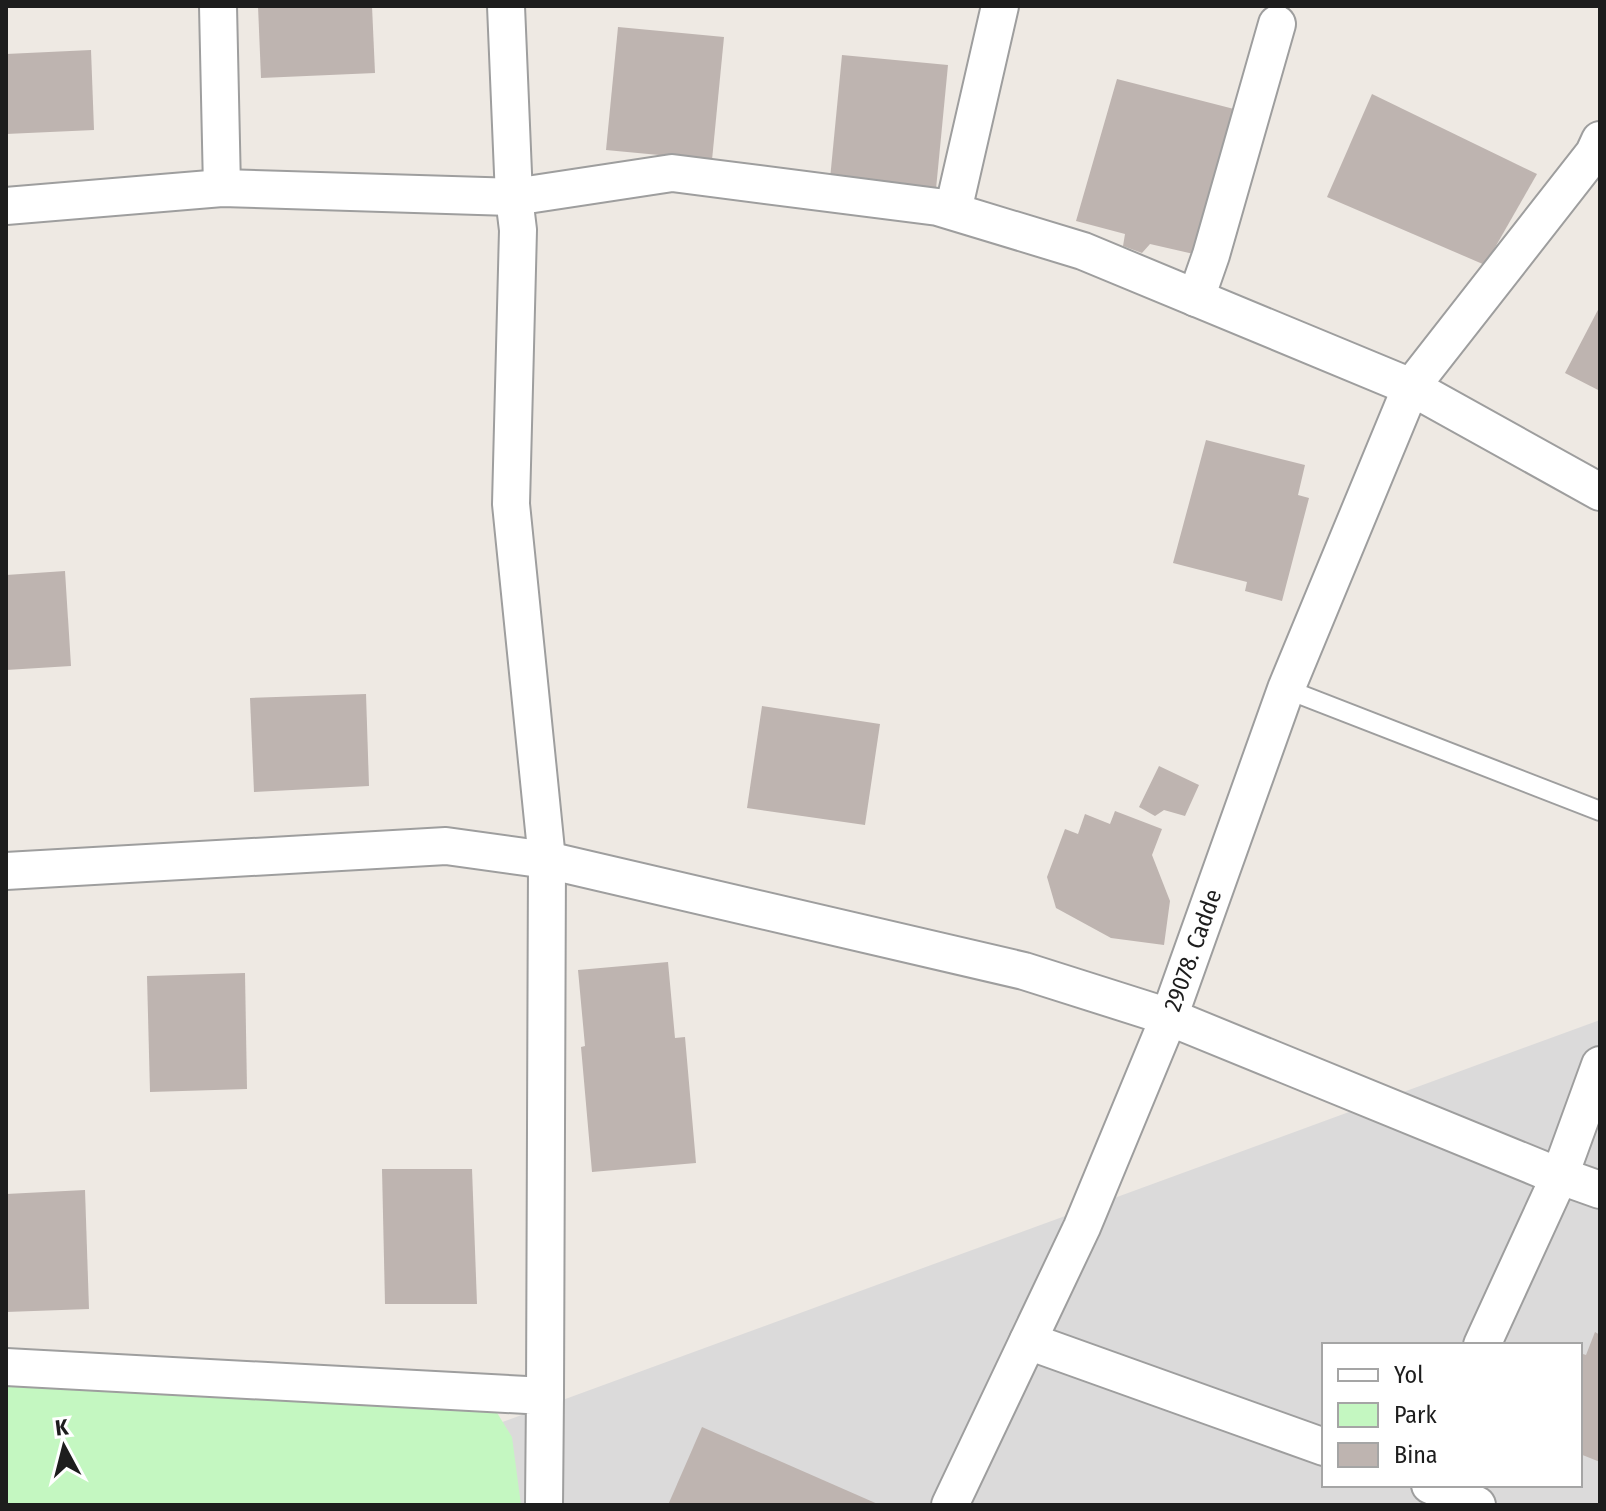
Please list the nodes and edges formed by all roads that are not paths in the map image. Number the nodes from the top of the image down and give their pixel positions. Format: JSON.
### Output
{"nodes":[{"id":1,"x":218,"y":6,"type":"edge"},
{"id":2,"x":506,"y":6,"type":"edge"},
{"id":3,"x":1000,"y":6,"type":"edge"},
{"id":4,"x":1277,"y":24,"type":"dead end"},
{"id":5,"x":1600,"y":140,"type":"edge"},
{"id":6,"x":222,"y":188,"type":"junction"},
{"id":7,"x":514,"y":197,"type":"junction"},
{"id":8,"x":6,"y":206,"type":"edge"},
{"id":9,"x":953,"y":211,"type":"junction"},
{"id":10,"x":1196,"y":298,"type":"junction"},
{"id":11,"x":1411,"y":387,"type":"junction"},
{"id":12,"x":1600,"y":492,"type":"edge"},
{"id":13,"x":1286,"y":689,"type":"junction"},
{"id":14,"x":1600,"y":811,"type":"edge"},
{"id":15,"x":547,"y":860,"type":"junction"},
{"id":16,"x":6,"y":871,"type":"edge"},
{"id":17,"x":1169,"y":1017,"type":"junction"},
{"id":18,"x":1600,"y":1065,"type":"edge"},
{"id":19,"x":1560,"y":1175,"type":"junction"},
{"id":20,"x":1600,"y":1190,"type":"edge"},
{"id":21,"x":1028,"y":1341,"type":"junction"},
{"id":22,"x":1483,"y":1343,"type":"edge"},
{"id":23,"x":6,"y":1367,"type":"edge"},
{"id":24,"x":545,"y":1396,"type":"junction"},
{"id":25,"x":1322,"y":1446,"type":"edge"},
{"id":26,"x":1435,"y":1487,"type":"edge"},
{"id":27,"x":544,"y":1505,"type":"edge"},
{"id":28,"x":950,"y":1505,"type":"edge"},
{"id":29,"x":1477,"y":1505,"type":"edge"}],
"edges":[{"from":1,"to":6,"type":"street"},
{"from":2,"to":7,"type":"street"},
{"from":3,"to":9,"type":"street"},
{"from":4,"to":10,"type":"street"},
{"from":5,"to":11,"type":"street","name":"29078. Cadde"},
{"from":6,"to":7,"type":"street"},
{"from":6,"to":8,"type":"street"},
{"from":7,"to":9,"type":"street"},
{"from":7,"to":15,"type":"street"},
{"from":9,"to":10,"type":"street"},
{"from":10,"to":11,"type":"street"},
{"from":11,"to":12,"type":"street"},
{"from":11,"to":13,"type":"street","name":"29078. Cadde"},
{"from":13,"to":14,"type":"lane"},
{"from":13,"to":17,"type":"street","name":"29078. Cadde"},
{"from":15,"to":16,"type":"street"},
{"from":15,"to":17,"type":"street"},
{"from":15,"to":24,"type":"street"},
{"from":17,"to":19,"type":"street"},
{"from":17,"to":21,"type":"street","name":"29078. Cadde"},
{"from":18,"to":19,"type":"street"},
{"from":19,"to":20,"type":"street"},
{"from":19,"to":22,"type":"street"},
{"from":21,"to":25,"type":"street"},
{"from":21,"to":28,"type":"street","name":"29078. Cadde"},
{"from":23,"to":24,"type":"street"},
{"from":24,"to":27,"type":"street"},
{"from":26,"to":29,"type":"street"}]}
